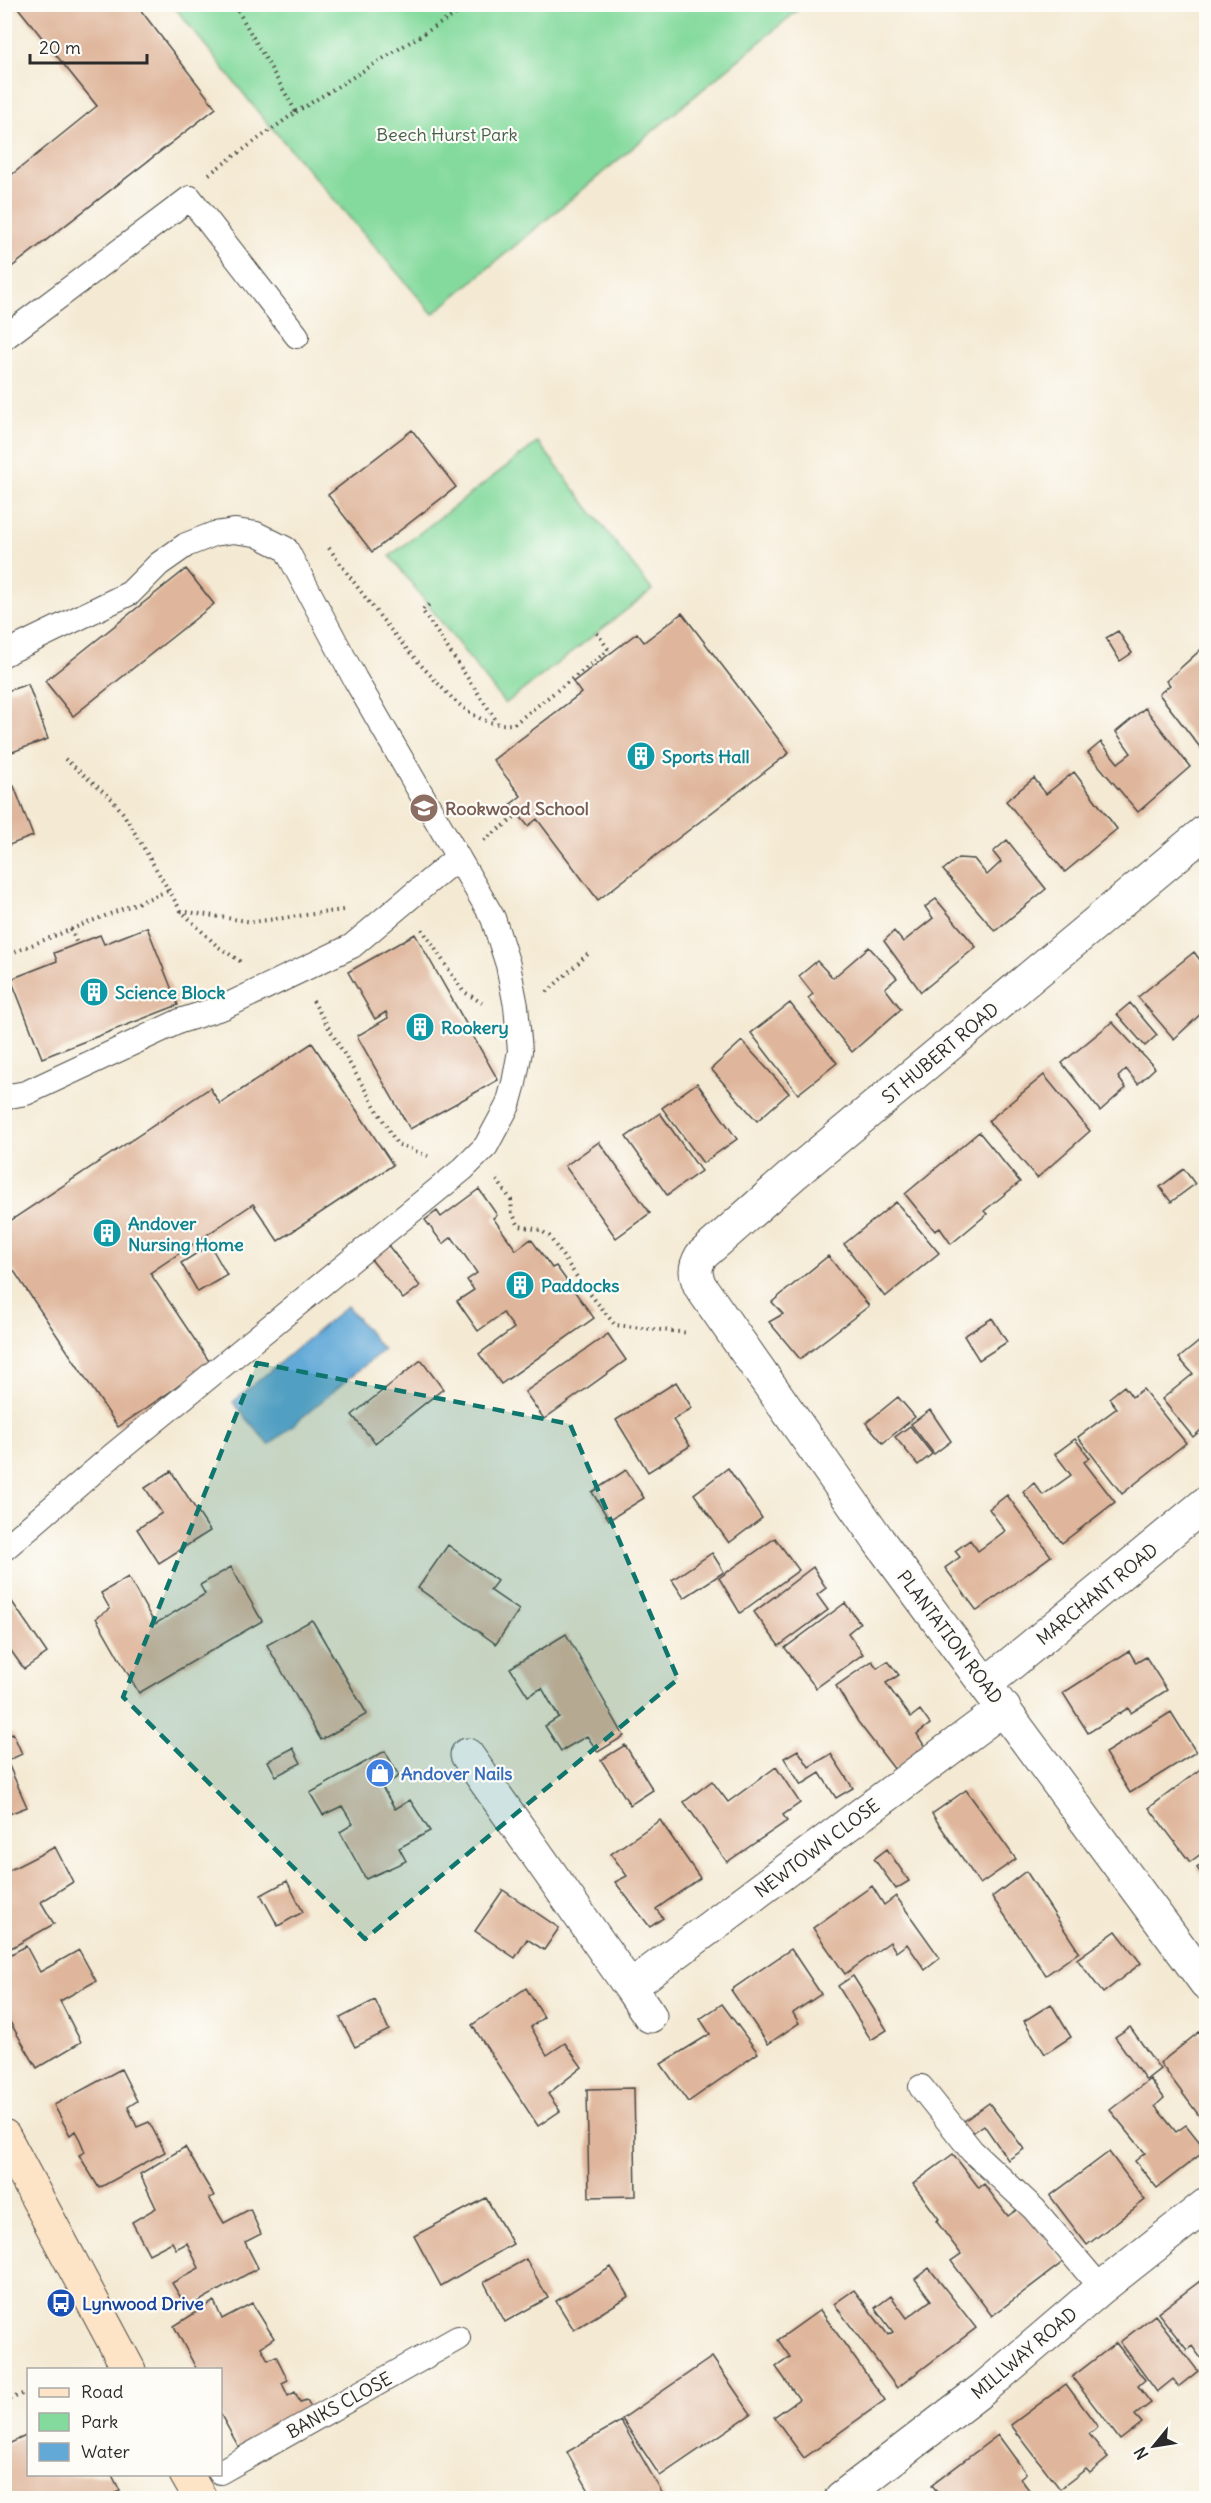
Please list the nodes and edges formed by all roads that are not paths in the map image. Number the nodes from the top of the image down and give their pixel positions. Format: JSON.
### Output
{"nodes":[{"id":1,"x":297,"y":336,"type":"dead end"},
{"id":2,"x":4,"y":338,"type":"edge"},
{"id":3,"x":4,"y":654,"type":"edge"},
{"id":4,"x":1206,"y":831,"type":"edge"},
{"id":5,"x":458,"y":857,"type":"junction"},
{"id":6,"x":4,"y":1097,"type":"edge"},
{"id":7,"x":700,"y":1286,"type":"joint"},
{"id":8,"x":1206,"y":1503,"type":"edge"},
{"id":9,"x":4,"y":1549,"type":"edge"},
{"id":10,"x":995,"y":1696,"type":"junction"},
{"id":11,"x":467,"y":1755,"type":"dead end"},
{"id":12,"x":1206,"y":1983,"type":"edge"},
{"id":13,"x":630,"y":1987,"type":"junction"},
{"id":14,"x":650,"y":2016,"type":"dead end"},
{"id":15,"x":921,"y":2087,"type":"dead end"},
{"id":16,"x":9,"y":2154,"type":"edge"},
{"id":17,"x":1206,"y":2205,"type":"edge"},
{"id":18,"x":1101,"y":2288,"type":"junction"},
{"id":19,"x":458,"y":2338,"type":"dead end"},
{"id":20,"x":128,"y":2368,"type":"edge"},
{"id":21,"x":222,"y":2473,"type":"edge"},
{"id":22,"x":216,"y":2476,"type":"edge"},
{"id":23,"x":202,"y":2484,"type":"edge"},
{"id":24,"x":841,"y":2499,"type":"edge"}],
"edges":[{"from":1,"to":2,"type":"lane"},
{"from":3,"to":5,"type":"lane"},
{"from":4,"to":7,"type":"street","name":"ST HUBERT ROAD"},
{"from":5,"to":6,"type":"lane"},
{"from":5,"to":9,"type":"lane"},
{"from":7,"to":10,"type":"street","name":"PLANTATION ROAD"},
{"from":8,"to":10,"type":"street","name":"MARCHANT ROAD"},
{"from":10,"to":12,"type":"street","name":"PLANTATION ROAD"},
{"from":10,"to":13,"type":"street","name":"NEWTOWN CLOSE"},
{"from":11,"to":13,"type":"street"},
{"from":13,"to":14,"type":"street"},
{"from":15,"to":18,"type":"lane"},
{"from":16,"to":20,"type":"main road"},
{"from":17,"to":18,"type":"street","name":"MILLWAY ROAD"},
{"from":18,"to":24,"type":"street","name":"MILLWAY ROAD"},
{"from":19,"to":21,"type":"lane","name":"BANKS CLOSE"},
{"from":22,"to":23,"type":"lane","name":"BANKS CLOSE"}]}
